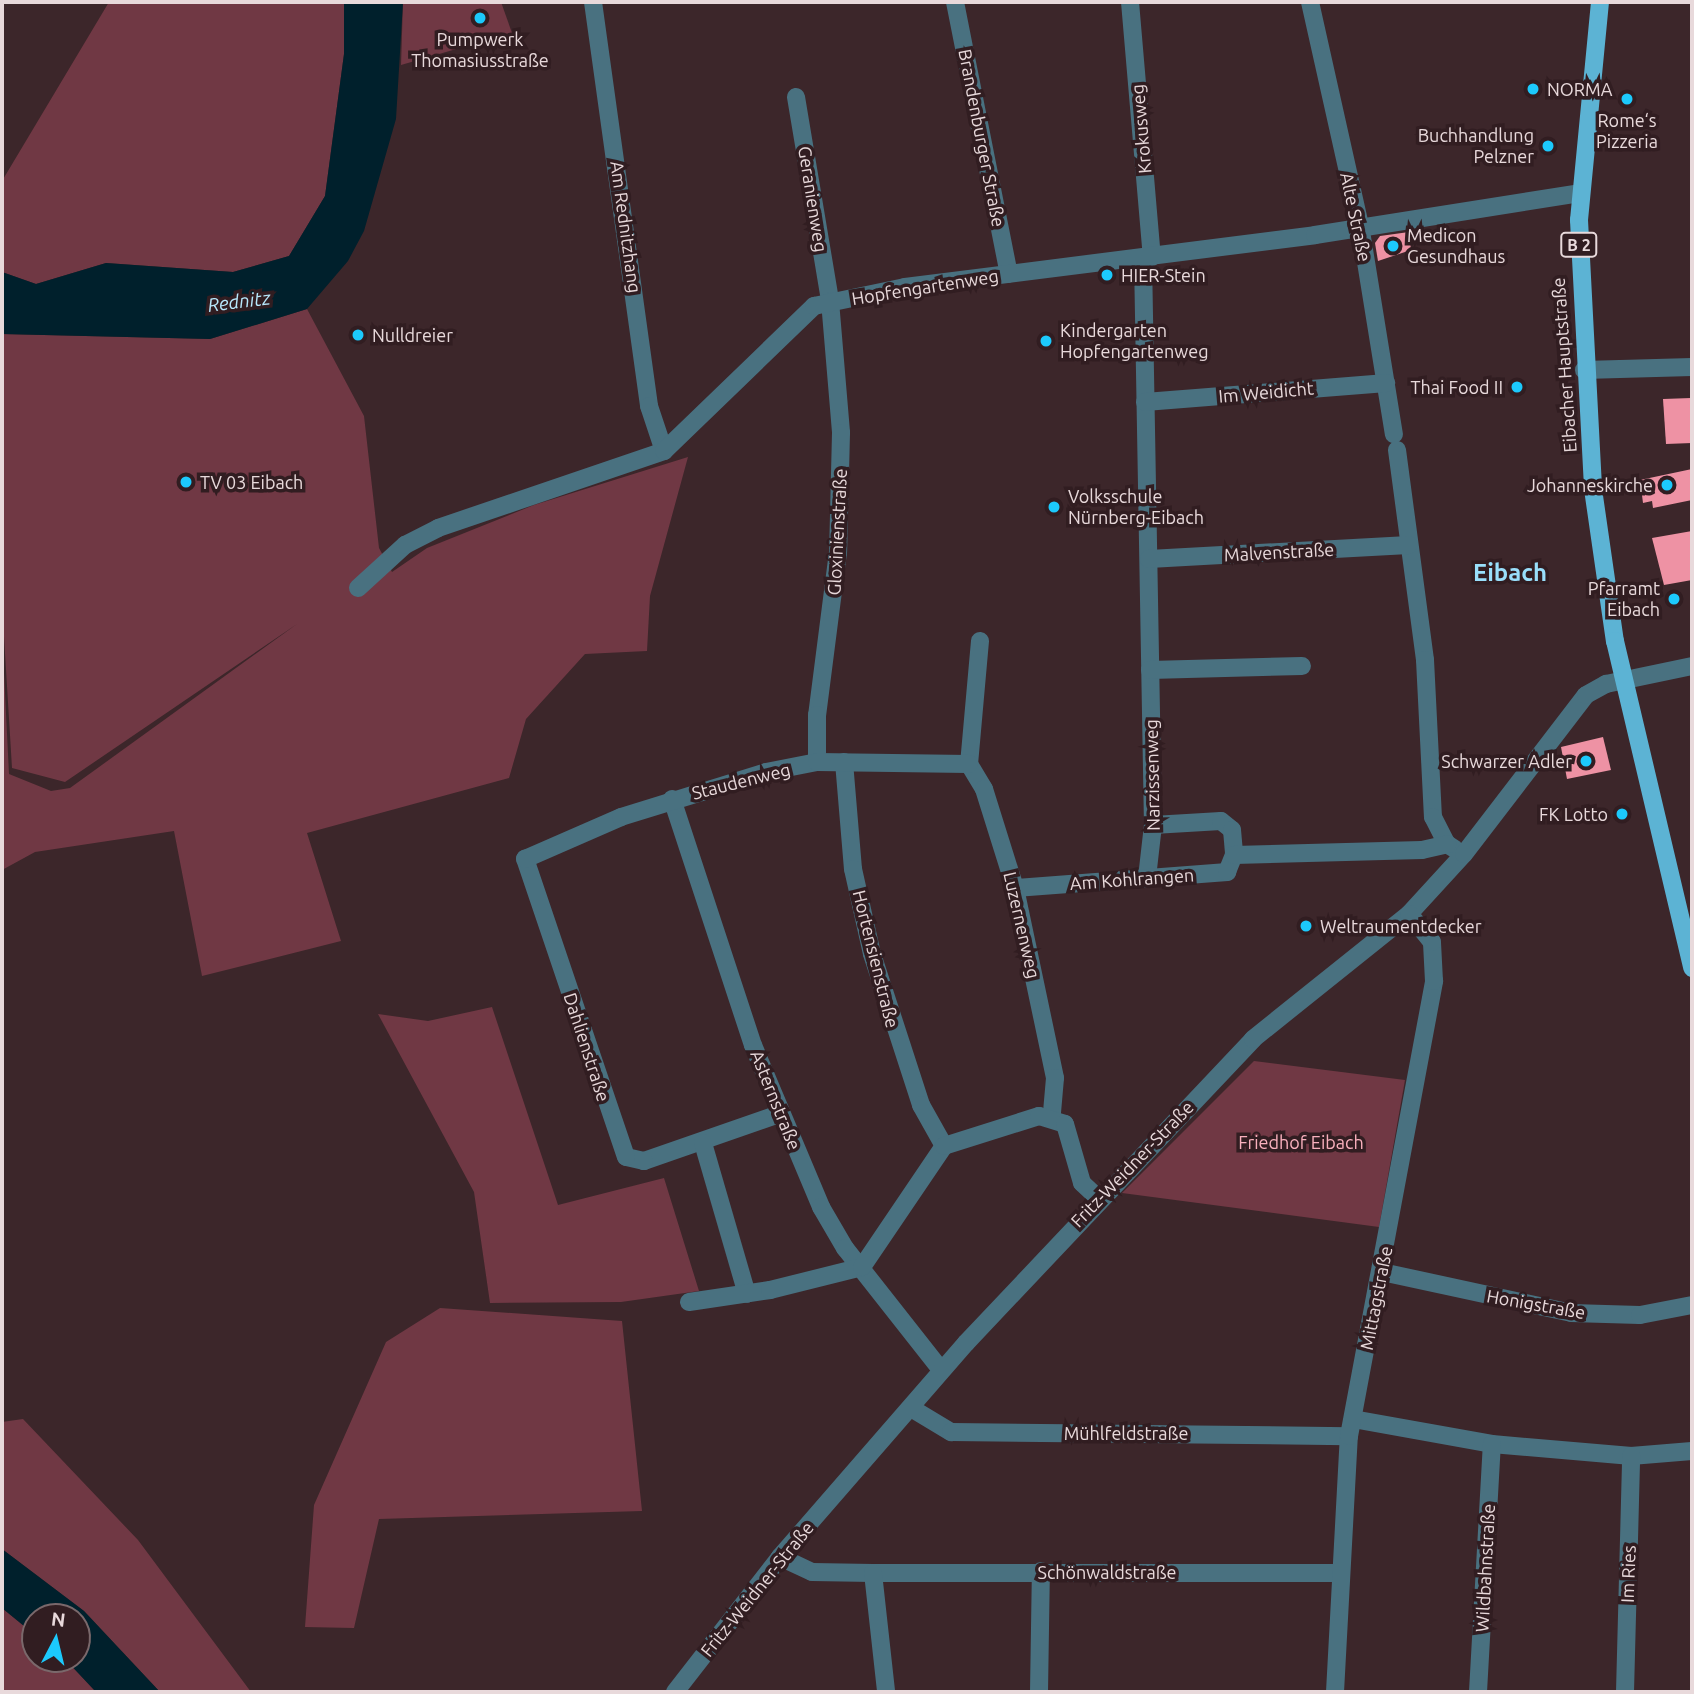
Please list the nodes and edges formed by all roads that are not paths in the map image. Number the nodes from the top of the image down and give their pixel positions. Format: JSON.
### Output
{"nodes":[{"id":1,"x":593,"y":2,"type":"edge"},
{"id":2,"x":955,"y":2,"type":"edge"},
{"id":3,"x":1130,"y":2,"type":"edge"},
{"id":4,"x":1310,"y":2,"type":"edge"},
{"id":5,"x":1600,"y":2,"type":"edge"},
{"id":6,"x":796,"y":97,"type":"dead end"},
{"id":7,"x":1580,"y":193,"type":"junction"},
{"id":8,"x":1360,"y":225,"type":"junction"},
{"id":9,"x":1147,"y":258,"type":"junction"},
{"id":10,"x":1009,"y":274,"type":"junction"},
{"id":11,"x":830,"y":301,"type":"junction"},
{"id":12,"x":1692,"y":367,"type":"edge"},
{"id":13,"x":1584,"y":370,"type":"junction"},
{"id":14,"x":1386,"y":383,"type":"junction"},
{"id":15,"x":1145,"y":402,"type":"junction"},
{"id":16,"x":664,"y":451,"type":"junction"},
{"id":17,"x":1409,"y":545,"type":"junction"},
{"id":18,"x":1149,"y":559,"type":"junction"},
{"id":19,"x":358,"y":588,"type":"dead end"},
{"id":20,"x":980,"y":641,"type":"dead end"},
{"id":21,"x":1303,"y":666,"type":"dead end"},
{"id":22,"x":1692,"y":666,"type":"edge"},
{"id":23,"x":1150,"y":670,"type":"junction"},
{"id":24,"x":1624,"y":679,"type":"junction"},
{"id":25,"x":817,"y":762,"type":"junction"},
{"id":26,"x":844,"y":762,"type":"junction"},
{"id":27,"x":969,"y":764,"type":"junction"},
{"id":28,"x":672,"y":799,"type":"junction"},
{"id":29,"x":1153,"y":825,"type":"junction"},
{"id":30,"x":1447,"y":844,"type":"junction"},
{"id":31,"x":1464,"y":854,"type":"junction"},
{"id":32,"x":1234,"y":855,"type":"junction"},
{"id":33,"x":525,"y":859,"type":"joint"},
{"id":34,"x":1147,"y":878,"type":"junction"},
{"id":35,"x":1015,"y":888,"type":"junction"},
{"id":36,"x":1409,"y":914,"type":"junction"},
{"id":37,"x":1692,"y":968,"type":"edge"},
{"id":38,"x":779,"y":1114,"type":"junction"},
{"id":39,"x":1052,"y":1116,"type":"junction"},
{"id":40,"x":703,"y":1143,"type":"junction"},
{"id":41,"x":944,"y":1146,"type":"junction"},
{"id":42,"x":1098,"y":1198,"type":"junction"},
{"id":43,"x":862,"y":1267,"type":"junction"},
{"id":44,"x":1382,"y":1272,"type":"junction"},
{"id":45,"x":747,"y":1294,"type":"junction"},
{"id":46,"x":689,"y":1302,"type":"dead end"},
{"id":47,"x":1692,"y":1305,"type":"edge"},
{"id":48,"x":940,"y":1370,"type":"junction"},
{"id":49,"x":911,"y":1408,"type":"junction"},
{"id":50,"x":1351,"y":1427,"type":"junction"},
{"id":51,"x":1492,"y":1444,"type":"junction"},
{"id":52,"x":1692,"y":1451,"type":"edge"},
{"id":53,"x":1631,"y":1456,"type":"junction"},
{"id":54,"x":780,"y":1557,"type":"junction"},
{"id":55,"x":1041,"y":1571,"type":"junction"},
{"id":56,"x":873,"y":1573,"type":"junction"},
{"id":57,"x":1341,"y":1573,"type":"junction"},
{"id":58,"x":886,"y":1690,"type":"dead end"},
{"id":59,"x":675,"y":1692,"type":"edge"},
{"id":60,"x":1039,"y":1692,"type":"edge"},
{"id":61,"x":1335,"y":1692,"type":"edge"},
{"id":62,"x":1478,"y":1692,"type":"edge"},
{"id":63,"x":1625,"y":1692,"type":"edge"}],
"edges":[{"from":1,"to":16,"type":"street","name":"Am Rednitzhang"},
{"from":2,"to":10,"type":"street","name":"Brandenburger Straße"},
{"from":3,"to":9,"type":"street","name":"Krokusweg"},
{"from":4,"to":8,"type":"street","name":"Alte Straße"},
{"from":5,"to":7,"type":"main road","name":"Eibacher Hauptstraße","number":"B 2"},
{"from":6,"to":11,"type":"street","name":"Geranienweg"},
{"from":7,"to":8,"type":"street","name":"Hopfengartenweg"},
{"from":7,"to":13,"type":"main road","name":"Eibacher Hauptstraße","number":"B 2"},
{"from":8,"to":9,"type":"street","name":"Hopfengartenweg"},
{"from":8,"to":14,"type":"street","name":"Alte Straße"},
{"from":9,"to":10,"type":"street","name":"Hopfengartenweg"},
{"from":9,"to":15,"type":"street","name":"Narzissenweg"},
{"from":10,"to":11,"type":"street","name":"Hopfengartenweg"},
{"from":11,"to":16,"type":"street","name":"Hopfengartenweg"},
{"from":11,"to":25,"type":"street","name":"Gloxinienstraße"},
{"from":12,"to":13,"type":"street"},
{"from":13,"to":24,"type":"main road","name":"Eibacher Hauptstraße","number":"B 2"},
{"from":14,"to":15,"type":"street","name":"Im Weidicht"},
{"from":14,"to":17,"type":"street","name":"Alte Straße"},
{"from":15,"to":18,"type":"street","name":"Narzissenweg"},
{"from":16,"to":19,"type":"street","name":"Hopfengartenweg"},
{"from":17,"to":18,"type":"street","name":"Malvenstraße"},
{"from":17,"to":30,"type":"street","name":"Alte Straße"},
{"from":18,"to":23,"type":"street","name":"Narzissenweg"},
{"from":20,"to":27,"type":"street"},
{"from":21,"to":23,"type":"street"},
{"from":22,"to":24,"type":"street","name":"Fritz-Weidner-Straße"},
{"from":23,"to":29,"type":"street","name":"Narzissenweg"},
{"from":24,"to":31,"type":"street","name":"Fritz-Weidner-Straße"},
{"from":24,"to":37,"type":"main road","name":"Eibacher Hauptstraße","number":"B 2"},
{"from":25,"to":26,"type":"street","name":"Staudenweg"},
{"from":25,"to":28,"type":"street","name":"Staudenweg"},
{"from":26,"to":27,"type":"street","name":"Staudenweg"},
{"from":26,"to":41,"type":"street","name":"Hortensienstraße"},
{"from":27,"to":35,"type":"street","name":"Luzernenweg"},
{"from":28,"to":33,"type":"street","name":"Staudenweg"},
{"from":28,"to":38,"type":"street","name":"Asternstraße"},
{"from":29,"to":32,"type":"street"},
{"from":29,"to":34,"type":"street","name":"Narzissenweg"},
{"from":30,"to":31,"type":"street"},
{"from":30,"to":32,"type":"street"},
{"from":31,"to":36,"type":"street","name":"Fritz-Weidner-Straße"},
{"from":32,"to":34,"type":"street","name":"Am Kohlrangen"},
{"from":33,"to":40,"type":"street","name":"Dahlienstraße"},
{"from":34,"to":35,"type":"street","name":"Am Kohlrangen"},
{"from":35,"to":39,"type":"street","name":"Luzernenweg"},
{"from":36,"to":42,"type":"street","name":"Fritz-Weidner-Straße"},
{"from":36,"to":44,"type":"street","name":"Mittagstraße"},
{"from":38,"to":40,"type":"street","name":"Dahlienstraße"},
{"from":38,"to":43,"type":"street","name":"Asternstraße"},
{"from":39,"to":41,"type":"street"},
{"from":39,"to":42,"type":"street"},
{"from":40,"to":45,"type":"street"},
{"from":41,"to":43,"type":"street"},
{"from":42,"to":48,"type":"street","name":"Fritz-Weidner-Straße"},
{"from":43,"to":45,"type":"street"},
{"from":43,"to":48,"type":"street","name":"Asternstraße"},
{"from":44,"to":47,"type":"street","name":"Honigstraße"},
{"from":44,"to":50,"type":"street","name":"Mittagstraße"},
{"from":45,"to":46,"type":"street"},
{"from":48,"to":49,"type":"street","name":"Fritz-Weidner-Straße"},
{"from":49,"to":50,"type":"street","name":"Mühlfeldstraße"},
{"from":49,"to":54,"type":"street","name":"Fritz-Weidner-Straße"},
{"from":50,"to":51,"type":"street","name":"Mühlfeldstraße"},
{"from":50,"to":57,"type":"street","name":"Mittagstraße"},
{"from":51,"to":53,"type":"street","name":"Mühlfeldstraße"},
{"from":51,"to":62,"type":"street","name":"Wildbahnstraße"},
{"from":52,"to":53,"type":"street","name":"Mühlfeldstraße"},
{"from":53,"to":63,"type":"street","name":"Im Ries"},
{"from":54,"to":56,"type":"street","name":"Schönwaldstraße"},
{"from":54,"to":59,"type":"street","name":"Fritz-Weidner-Straße"},
{"from":55,"to":56,"type":"street","name":"Schönwaldstraße"},
{"from":55,"to":57,"type":"street","name":"Schönwaldstraße"},
{"from":55,"to":60,"type":"street"},
{"from":56,"to":58,"type":"street"},
{"from":57,"to":61,"type":"street","name":"Mittagstraße"}]}
